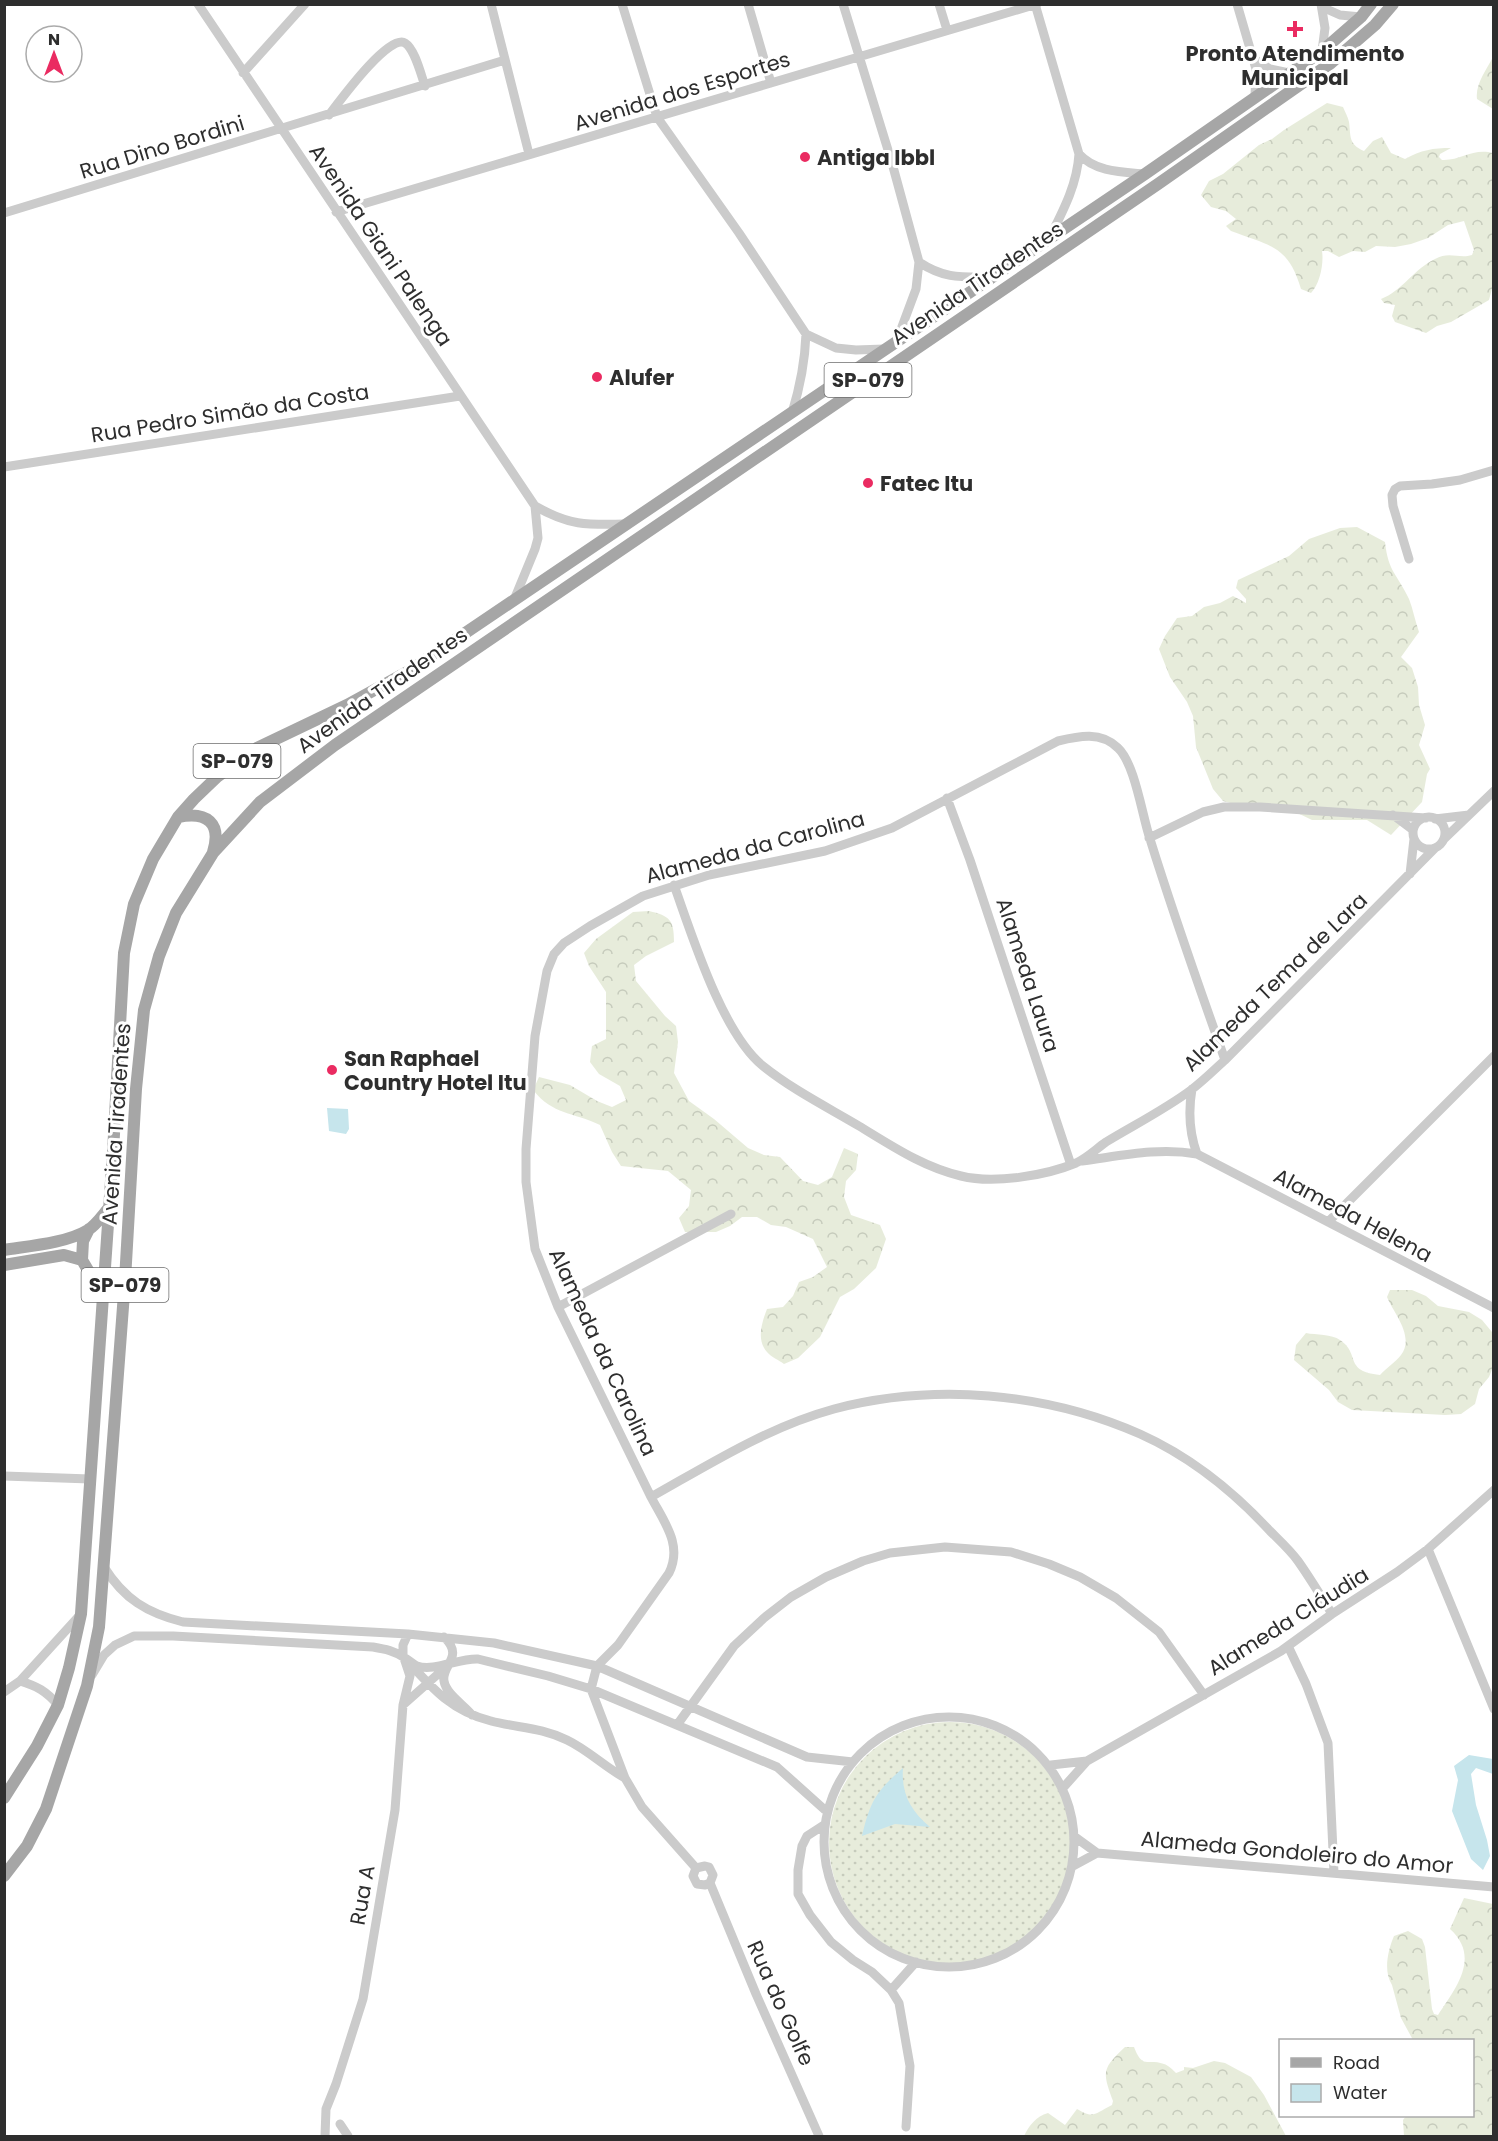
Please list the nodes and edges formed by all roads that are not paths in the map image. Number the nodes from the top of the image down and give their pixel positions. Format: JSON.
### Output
{"nodes":[{"id":1,"x":198,"y":4,"type":"edge"},
{"id":2,"x":305,"y":4,"type":"edge"},
{"id":3,"x":491,"y":4,"type":"edge"},
{"id":4,"x":622,"y":4,"type":"edge"},
{"id":5,"x":748,"y":4,"type":"edge"},
{"id":6,"x":843,"y":4,"type":"edge"},
{"id":7,"x":939,"y":4,"type":"edge"},
{"id":8,"x":1237,"y":4,"type":"edge"},
{"id":9,"x":1371,"y":4,"type":"edge"},
{"id":10,"x":1393,"y":4,"type":"edge"},
{"id":11,"x":1036,"y":5,"type":"edge"},
{"id":12,"x":1321,"y":6,"type":"edge"},
{"id":13,"x":1362,"y":17,"type":"junction"},
{"id":14,"x":947,"y":30,"type":"junction"},
{"id":15,"x":1322,"y":51,"type":"junction"},
{"id":16,"x":859,"y":56,"type":"junction"},
{"id":17,"x":1253,"y":58,"type":"junction"},
{"id":18,"x":504,"y":60,"type":"junction"},
{"id":19,"x":243,"y":73,"type":"junction"},
{"id":20,"x":1288,"y":73,"type":"junction"},
{"id":21,"x":771,"y":83,"type":"junction"},
{"id":22,"x":425,"y":86,"type":"junction"},
{"id":23,"x":1255,"y":96,"type":"junction"},
{"id":24,"x":329,"y":115,"type":"junction"},
{"id":25,"x":657,"y":117,"type":"junction"},
{"id":26,"x":282,"y":130,"type":"junction"},
{"id":27,"x":529,"y":154,"type":"junction"},
{"id":28,"x":1079,"y":154,"type":"junction"},
{"id":29,"x":1145,"y":174,"type":"junction"},
{"id":30,"x":336,"y":212,"type":"junction"},
{"id":31,"x":4,"y":213,"type":"edge"},
{"id":32,"x":1049,"y":239,"type":"junction"},
{"id":33,"x":919,"y":262,"type":"junction"},
{"id":34,"x":991,"y":276,"type":"junction"},
{"id":35,"x":806,"y":334,"type":"junction"},
{"id":36,"x":897,"y":340,"type":"junction"},
{"id":37,"x":884,"y":349,"type":"junction"},
{"id":38,"x":460,"y":396,"type":"junction"},
{"id":39,"x":792,"y":413,"type":"junction"},
{"id":40,"x":4,"y":466,"type":"edge"},
{"id":41,"x":1494,"y":470,"type":"edge"},
{"id":42,"x":535,"y":506,"type":"junction"},
{"id":43,"x":627,"y":524,"type":"junction"},
{"id":44,"x":1409,"y":559,"type":"dead end"},
{"id":45,"x":514,"y":600,"type":"junction"},
{"id":46,"x":1494,"y":791,"type":"edge"},
{"id":47,"x":947,"y":798,"type":"junction"},
{"id":48,"x":1393,"y":814,"type":"junction"},
{"id":49,"x":1469,"y":815,"type":"junction"},
{"id":50,"x":178,"y":817,"type":"junction"},
{"id":51,"x":1431,"y":818,"type":"junction"},
{"id":52,"x":1414,"y":835,"type":"junction"},
{"id":53,"x":1149,"y":838,"type":"junction"},
{"id":54,"x":1444,"y":839,"type":"junction"},
{"id":55,"x":1435,"y":848,"type":"junction"},
{"id":56,"x":213,"y":854,"type":"junction"},
{"id":57,"x":1410,"y":874,"type":"junction"},
{"id":58,"x":674,"y":885,"type":"junction"},
{"id":59,"x":1494,"y":1056,"type":"edge"},
{"id":60,"x":1225,"y":1060,"type":"junction"},
{"id":61,"x":1192,"y":1089,"type":"junction"},
{"id":62,"x":1197,"y":1154,"type":"junction"},
{"id":63,"x":1075,"y":1163,"type":"junction"},
{"id":64,"x":108,"y":1209,"type":"junction"},
{"id":65,"x":731,"y":1214,"type":"dead end"},
{"id":66,"x":1328,"y":1222,"type":"junction"},
{"id":67,"x":89,"y":1229,"type":"junction"},
{"id":68,"x":4,"y":1250,"type":"edge"},
{"id":69,"x":82,"y":1260,"type":"junction"},
{"id":70,"x":4,"y":1265,"type":"edge"},
{"id":71,"x":102,"y":1294,"type":"junction"},
{"id":72,"x":558,"y":1307,"type":"junction"},
{"id":73,"x":1494,"y":1308,"type":"edge"},
{"id":74,"x":4,"y":1476,"type":"edge"},
{"id":75,"x":90,"y":1479,"type":"junction"},
{"id":76,"x":1494,"y":1490,"type":"edge"},
{"id":77,"x":651,"y":1497,"type":"junction"},
{"id":78,"x":1428,"y":1549,"type":"junction"},
{"id":79,"x":104,"y":1567,"type":"junction"},
{"id":80,"x":81,"y":1614,"type":"junction"},
{"id":81,"x":1332,"y":1614,"type":"junction"},
{"id":82,"x":174,"y":1620,"type":"junction"},
{"id":83,"x":408,"y":1634,"type":"junction"},
{"id":84,"x":173,"y":1636,"type":"junction"},
{"id":85,"x":444,"y":1637,"type":"junction"},
{"id":86,"x":1288,"y":1646,"type":"junction"},
{"id":87,"x":403,"y":1656,"type":"junction"},
{"id":88,"x":451,"y":1662,"type":"junction"},
{"id":89,"x":597,"y":1666,"type":"junction"},
{"id":90,"x":20,"y":1681,"type":"junction"},
{"id":91,"x":428,"y":1683,"type":"junction"},
{"id":92,"x":87,"y":1686,"type":"junction"},
{"id":93,"x":591,"y":1689,"type":"junction"},
{"id":94,"x":4,"y":1692,"type":"edge"},
{"id":95,"x":1204,"y":1695,"type":"junction"},
{"id":96,"x":58,"y":1704,"type":"junction"},
{"id":97,"x":403,"y":1706,"type":"junction"},
{"id":98,"x":692,"y":1707,"type":"junction"},
{"id":99,"x":1494,"y":1710,"type":"edge"},
{"id":100,"x":472,"y":1715,"type":"junction"},
{"id":101,"x":678,"y":1725,"type":"junction"},
{"id":102,"x":1087,"y":1761,"type":"junction"},
{"id":103,"x":853,"y":1762,"type":"junction"},
{"id":104,"x":1051,"y":1765,"type":"junction"},
{"id":105,"x":625,"y":1778,"type":"junction"},
{"id":106,"x":1062,"y":1789,"type":"junction"},
{"id":107,"x":4,"y":1798,"type":"edge"},
{"id":108,"x":825,"y":1810,"type":"junction"},
{"id":109,"x":824,"y":1825,"type":"junction"},
{"id":110,"x":1075,"y":1838,"type":"junction"},
{"id":111,"x":1097,"y":1852,"type":"junction"},
{"id":112,"x":1073,"y":1866,"type":"junction"},
{"id":113,"x":1334,"y":1873,"type":"junction"},
{"id":114,"x":4,"y":1876,"type":"edge"},
{"id":115,"x":1494,"y":1887,"type":"edge"},
{"id":116,"x":916,"y":1962,"type":"junction"},
{"id":117,"x":891,"y":1990,"type":"junction"},
{"id":118,"x":340,"y":2124,"type":"dead end"},
{"id":119,"x":906,"y":2127,"type":"dead end"},
{"id":120,"x":325,"y":2136,"type":"edge"},
{"id":121,"x":348,"y":2136,"type":"edge"},
{"id":122,"x":819,"y":2136,"type":"edge"}],
"edges":[{"from":1,"to":19,"type":"street","name":"Avenida Giani Palenga"},
{"from":2,"to":19,"type":"street"},
{"from":3,"to":18,"type":"street"},
{"from":4,"to":25,"type":"street"},
{"from":5,"to":21,"type":"street"},
{"from":6,"to":16,"type":"street"},
{"from":7,"to":14,"type":"street"},
{"from":8,"to":17,"type":"street"},
{"from":9,"to":13,"type":"main road","name":"Avenida Tiradentes","number":"SP-079"},
{"from":10,"to":56,"type":"main road","name":"Avenida Tiradentes","number":"SP-079"},
{"from":11,"to":14,"type":"street","name":"Avenida dos Esportes"},
{"from":11,"to":28,"type":"street"},
{"from":12,"to":13,"type":"street"},
{"from":12,"to":15,"type":"street"},
{"from":13,"to":15,"type":"main road","name":"Avenida Tiradentes","number":"SP-079"},
{"from":14,"to":16,"type":"street","name":"Avenida dos Esportes"},
{"from":15,"to":20,"type":"main road","name":"Avenida Tiradentes","number":"SP-079"},
{"from":16,"to":21,"type":"street","name":"Avenida dos Esportes"},
{"from":16,"to":33,"type":"street"},
{"from":17,"to":20,"type":"street"},
{"from":17,"to":23,"type":"street"},
{"from":18,"to":22,"type":"street","name":"Rua Dino Bordini"},
{"from":18,"to":27,"type":"street"},
{"from":19,"to":26,"type":"street","name":"Avenida Giani Palenga"},
{"from":20,"to":23,"type":"main road","name":"Avenida Tiradentes","number":"SP-079"},
{"from":21,"to":25,"type":"street","name":"Avenida dos Esportes"},
{"from":22,"to":24,"type":"street","name":"Rua Dino Bordini"},
{"from":22,"to":24,"type":"street"},
{"from":23,"to":29,"type":"main road","name":"Avenida Tiradentes","number":"SP-079"},
{"from":24,"to":26,"type":"street","name":"Rua Dino Bordini"},
{"from":25,"to":27,"type":"street","name":"Avenida dos Esportes"},
{"from":25,"to":35,"type":"street"},
{"from":26,"to":30,"type":"street","name":"Avenida Giani Palenga"},
{"from":26,"to":31,"type":"street","name":"Rua Dino Bordini"},
{"from":27,"to":30,"type":"street","name":"Avenida dos Esportes"},
{"from":28,"to":29,"type":"street"},
{"from":28,"to":32,"type":"street"},
{"from":29,"to":32,"type":"main road","name":"Avenida Tiradentes","number":"SP-079"},
{"from":30,"to":38,"type":"street","name":"Avenida Giani Palenga"},
{"from":32,"to":34,"type":"main road","name":"Avenida Tiradentes","number":"SP-079"},
{"from":33,"to":34,"type":"street"},
{"from":33,"to":36,"type":"street"},
{"from":34,"to":36,"type":"main road","name":"Avenida Tiradentes","number":"SP-079"},
{"from":35,"to":37,"type":"street"},
{"from":35,"to":39,"type":"street"},
{"from":36,"to":37,"type":"main road","name":"Avenida Tiradentes","number":"SP-079"},
{"from":37,"to":39,"type":"main road","name":"Avenida Tiradentes","number":"SP-079"},
{"from":38,"to":40,"type":"street","name":"Rua Pedro Simão da Costa"},
{"from":38,"to":42,"type":"street","name":"Avenida Giani Palenga"},
{"from":39,"to":43,"type":"main road","name":"Avenida Tiradentes","number":"SP-079"},
{"from":41,"to":44,"type":"street"},
{"from":42,"to":43,"type":"street"},
{"from":42,"to":45,"type":"street"},
{"from":43,"to":45,"type":"main road","name":"Avenida Tiradentes","number":"SP-079"},
{"from":45,"to":50,"type":"main road","name":"Avenida Tiradentes","number":"SP-079"},
{"from":46,"to":49,"type":"street","name":"Alameda Tema de Lara"},
{"from":47,"to":53,"type":"street","name":"Alameda da Carolina"},
{"from":47,"to":58,"type":"street","name":"Alameda da Carolina"},
{"from":47,"to":63,"type":"street","name":"Alameda Laura"},
{"from":48,"to":51,"type":"street"},
{"from":48,"to":52,"type":"street"},
{"from":48,"to":53,"type":"street"},
{"from":49,"to":51,"type":"street"},
{"from":49,"to":54,"type":"street","name":"Alameda Tema de Lara"},
{"from":50,"to":56,"type":"main road"},
{"from":50,"to":64,"type":"main road","name":"Avenida Tiradentes","number":"SP-079"},
{"from":51,"to":52,"type":"street"},
{"from":51,"to":54,"type":"street"},
{"from":52,"to":55,"type":"street"},
{"from":52,"to":57,"type":"street"},
{"from":53,"to":60,"type":"street","name":"Alameda da Carolina"},
{"from":54,"to":55,"type":"street","name":"Alameda Tema de Lara"},
{"from":55,"to":57,"type":"street","name":"Alameda Tema de Lara"},
{"from":56,"to":79,"type":"main road","name":"Avenida Tiradentes","number":"SP-079"},
{"from":57,"to":60,"type":"street","name":"Alameda Tema de Lara"},
{"from":58,"to":63,"type":"street","name":"Alameda Tema de Lara"},
{"from":58,"to":72,"type":"street","name":"Alameda da Carolina"},
{"from":59,"to":66,"type":"street"},
{"from":60,"to":61,"type":"street","name":"Alameda Tema de Lara"},
{"from":61,"to":62,"type":"street"},
{"from":61,"to":63,"type":"street","name":"Alameda Tema de Lara"},
{"from":62,"to":63,"type":"street","name":"Alameda Helena"},
{"from":62,"to":66,"type":"street","name":"Alameda Helena"},
{"from":64,"to":67,"type":"main road"},
{"from":64,"to":71,"type":"main road","name":"Avenida Tiradentes","number":"SP-079"},
{"from":65,"to":72,"type":"street"},
{"from":66,"to":73,"type":"street","name":"Alameda Helena"},
{"from":67,"to":68,"type":"main road"},
{"from":67,"to":69,"type":"main road"},
{"from":69,"to":70,"type":"main road"},
{"from":69,"to":71,"type":"main road"},
{"from":71,"to":75,"type":"main road","name":"Avenida Tiradentes","number":"SP-079"},
{"from":72,"to":77,"type":"street","name":"Alameda da Carolina"},
{"from":74,"to":75,"type":"street"},
{"from":75,"to":80,"type":"main road","name":"Avenida Tiradentes","number":"SP-079"},
{"from":76,"to":78,"type":"street","name":"Alameda Cláudia"},
{"from":77,"to":81,"type":"street"},
{"from":77,"to":89,"type":"street"},
{"from":78,"to":81,"type":"street","name":"Alameda Cláudia"},
{"from":78,"to":99,"type":"street"},
{"from":79,"to":82,"type":"street"},
{"from":79,"to":92,"type":"main road","name":"Avenida Tiradentes","number":"SP-079"},
{"from":80,"to":90,"type":"street"},
{"from":80,"to":96,"type":"main road","name":"Avenida Tiradentes","number":"SP-079"},
{"from":81,"to":86,"type":"street","name":"Alameda Cláudia"},
{"from":82,"to":83,"type":"street"},
{"from":82,"to":84,"type":"street"},
{"from":83,"to":85,"type":"street"},
{"from":83,"to":87,"type":"street"},
{"from":84,"to":87,"type":"street"},
{"from":84,"to":92,"type":"street"},
{"from":85,"to":88,"type":"street"},
{"from":85,"to":89,"type":"street"},
{"from":86,"to":95,"type":"street","name":"Alameda Cláudia"},
{"from":86,"to":113,"type":"street"},
{"from":87,"to":88,"type":"street"},
{"from":87,"to":91,"type":"street"},
{"from":87,"to":97,"type":"street","name":"Rua A"},
{"from":88,"to":91,"type":"street"},
{"from":88,"to":93,"type":"street"},
{"from":88,"to":100,"type":"street"},
{"from":89,"to":93,"type":"street"},
{"from":89,"to":98,"type":"street"},
{"from":90,"to":94,"type":"street"},
{"from":90,"to":96,"type":"street"},
{"from":91,"to":97,"type":"street"},
{"from":91,"to":100,"type":"street"},
{"from":92,"to":114,"type":"main road","name":"Avenida Tiradentes","number":"SP-079"},
{"from":93,"to":101,"type":"street"},
{"from":93,"to":105,"type":"street","name":"Rua do Golfe"},
{"from":95,"to":98,"type":"street"},
{"from":95,"to":102,"type":"street","name":"Alameda Cláudia"},
{"from":96,"to":107,"type":"main road","name":"Avenida Tiradentes","number":"SP-079"},
{"from":97,"to":120,"type":"street","name":"Rua A"},
{"from":98,"to":101,"type":"street"},
{"from":98,"to":103,"type":"street"},
{"from":100,"to":105,"type":"street"},
{"from":101,"to":108,"type":"street"},
{"from":102,"to":104,"type":"street"},
{"from":102,"to":106,"type":"street"},
{"from":103,"to":104,"type":"street"},
{"from":103,"to":108,"type":"street"},
{"from":104,"to":106,"type":"street"},
{"from":105,"to":122,"type":"street","name":"Rua do Golfe"},
{"from":106,"to":110,"type":"street"},
{"from":108,"to":109,"type":"street"},
{"from":109,"to":116,"type":"street"},
{"from":109,"to":117,"type":"street"},
{"from":110,"to":111,"type":"street","name":"Alameda Gondoleiro do Amor"},
{"from":110,"to":112,"type":"street"},
{"from":111,"to":112,"type":"street"},
{"from":111,"to":113,"type":"street","name":"Alameda Gondoleiro do Amor"},
{"from":112,"to":116,"type":"street"},
{"from":113,"to":115,"type":"street","name":"Alameda Gondoleiro do Amor"},
{"from":116,"to":117,"type":"street"},
{"from":117,"to":119,"type":"street"},
{"from":118,"to":121,"type":"street"}]}
